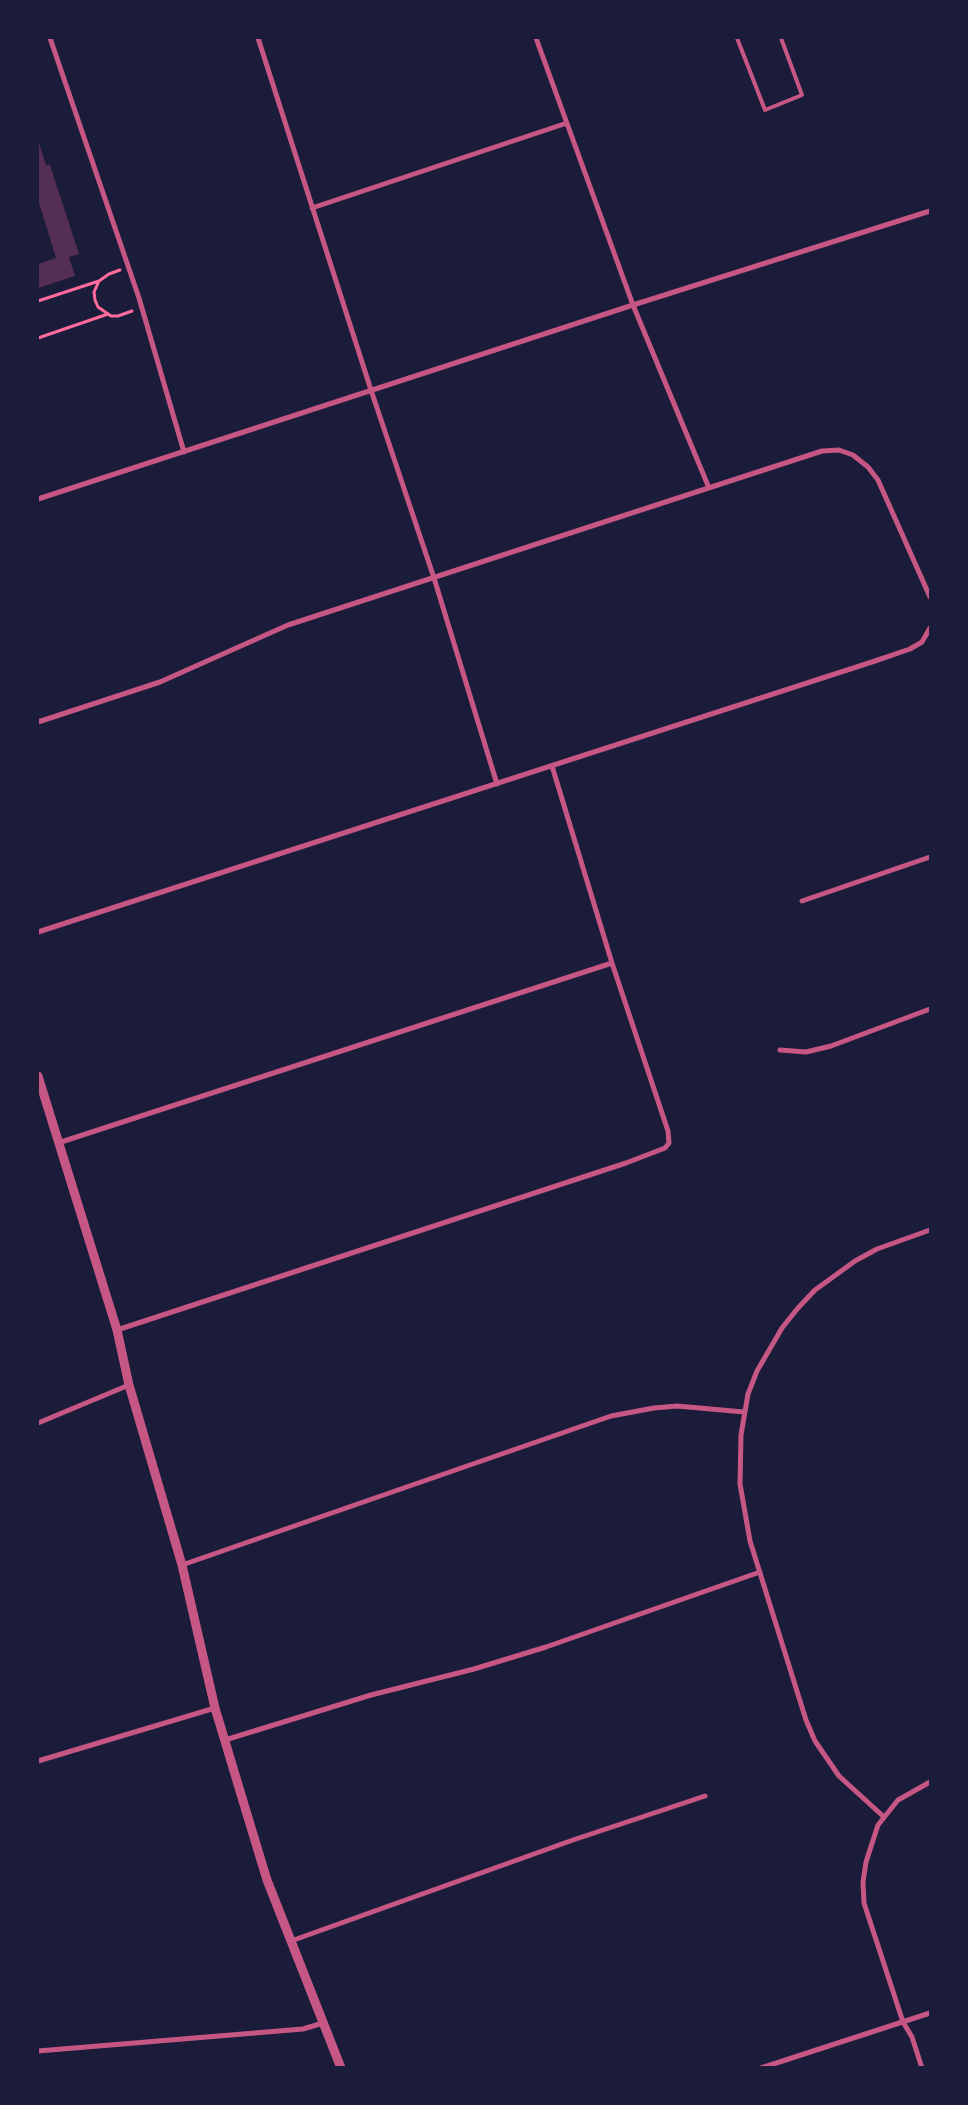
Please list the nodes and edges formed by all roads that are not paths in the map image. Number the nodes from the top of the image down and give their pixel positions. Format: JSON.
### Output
{"nodes":[{"id":1,"x":50,"y":38,"type":"edge"},
{"id":2,"x":258,"y":38,"type":"edge"},
{"id":3,"x":536,"y":38,"type":"edge"},
{"id":4,"x":737,"y":38,"type":"edge"},
{"id":5,"x":781,"y":38,"type":"edge"},
{"id":6,"x":567,"y":123,"type":"junction"},
{"id":7,"x":312,"y":208,"type":"junction"},
{"id":8,"x":930,"y":211,"type":"edge"},
{"id":9,"x":632,"y":305,"type":"junction"},
{"id":10,"x":371,"y":390,"type":"junction"},
{"id":11,"x":184,"y":452,"type":"junction"},
{"id":12,"x":710,"y":488,"type":"junction"},
{"id":13,"x":38,"y":499,"type":"edge"},
{"id":14,"x":434,"y":578,"type":"junction"},
{"id":15,"x":930,"y":597,"type":"edge"},
{"id":16,"x":930,"y":628,"type":"edge"},
{"id":17,"x":38,"y":722,"type":"edge"},
{"id":18,"x":552,"y":766,"type":"junction"},
{"id":19,"x":496,"y":784,"type":"junction"},
{"id":20,"x":930,"y":857,"type":"edge"},
{"id":21,"x":802,"y":901,"type":"dead end"},
{"id":22,"x":38,"y":932,"type":"edge"},
{"id":23,"x":612,"y":963,"type":"junction"},
{"id":24,"x":930,"y":1009,"type":"edge"},
{"id":25,"x":780,"y":1050,"type":"dead end"},
{"id":26,"x":38,"y":1076,"type":"edge"},
{"id":27,"x":58,"y":1143,"type":"junction"},
{"id":28,"x":930,"y":1230,"type":"edge"},
{"id":29,"x":117,"y":1330,"type":"junction"},
{"id":30,"x":129,"y":1385,"type":"junction"},
{"id":31,"x":744,"y":1412,"type":"junction"},
{"id":32,"x":38,"y":1423,"type":"edge"},
{"id":33,"x":182,"y":1565,"type":"junction"},
{"id":34,"x":760,"y":1572,"type":"junction"},
{"id":35,"x":215,"y":1708,"type":"junction"},
{"id":36,"x":224,"y":1740,"type":"junction"},
{"id":37,"x":38,"y":1761,"type":"edge"},
{"id":38,"x":930,"y":1782,"type":"edge"},
{"id":39,"x":705,"y":1796,"type":"dead end"},
{"id":40,"x":884,"y":1817,"type":"junction"},
{"id":41,"x":290,"y":1941,"type":"junction"},
{"id":42,"x":930,"y":2013,"type":"edge"},
{"id":43,"x":903,"y":2022,"type":"junction"},
{"id":44,"x":323,"y":2023,"type":"junction"},
{"id":45,"x":38,"y":2052,"type":"edge"},
{"id":46,"x":341,"y":2068,"type":"edge"},
{"id":47,"x":761,"y":2068,"type":"edge"},
{"id":48,"x":922,"y":2068,"type":"edge"}],
"edges":[{"from":1,"to":11,"type":"street"},
{"from":2,"to":7,"type":"street"},
{"from":3,"to":6,"type":"street"},
{"from":4,"to":5,"type":"lane"},
{"from":6,"to":7,"type":"street"},
{"from":6,"to":9,"type":"street"},
{"from":7,"to":10,"type":"street"},
{"from":8,"to":9,"type":"street"},
{"from":9,"to":10,"type":"street"},
{"from":9,"to":12,"type":"street"},
{"from":10,"to":11,"type":"street"},
{"from":10,"to":14,"type":"street"},
{"from":11,"to":13,"type":"street"},
{"from":12,"to":14,"type":"street"},
{"from":12,"to":15,"type":"street"},
{"from":14,"to":17,"type":"street"},
{"from":14,"to":19,"type":"street"},
{"from":16,"to":18,"type":"street"},
{"from":18,"to":19,"type":"street"},
{"from":18,"to":23,"type":"street"},
{"from":19,"to":22,"type":"street"},
{"from":20,"to":21,"type":"street"},
{"from":23,"to":27,"type":"street"},
{"from":23,"to":29,"type":"street"},
{"from":24,"to":25,"type":"street"},
{"from":26,"to":27,"type":"street"},
{"from":27,"to":29,"type":"street"},
{"from":28,"to":31,"type":"street"},
{"from":29,"to":30,"type":"street"},
{"from":30,"to":32,"type":"street"},
{"from":30,"to":33,"type":"street"},
{"from":31,"to":33,"type":"street"},
{"from":31,"to":34,"type":"street"},
{"from":33,"to":35,"type":"street"},
{"from":34,"to":36,"type":"street"},
{"from":34,"to":40,"type":"street"},
{"from":35,"to":36,"type":"street"},
{"from":35,"to":37,"type":"street"},
{"from":36,"to":41,"type":"street"},
{"from":38,"to":40,"type":"street"},
{"from":39,"to":41,"type":"street"},
{"from":40,"to":43,"type":"street"},
{"from":41,"to":44,"type":"street"},
{"from":42,"to":43,"type":"street"},
{"from":43,"to":47,"type":"street"},
{"from":43,"to":48,"type":"street"},
{"from":44,"to":45,"type":"street"},
{"from":44,"to":46,"type":"street"}]}
